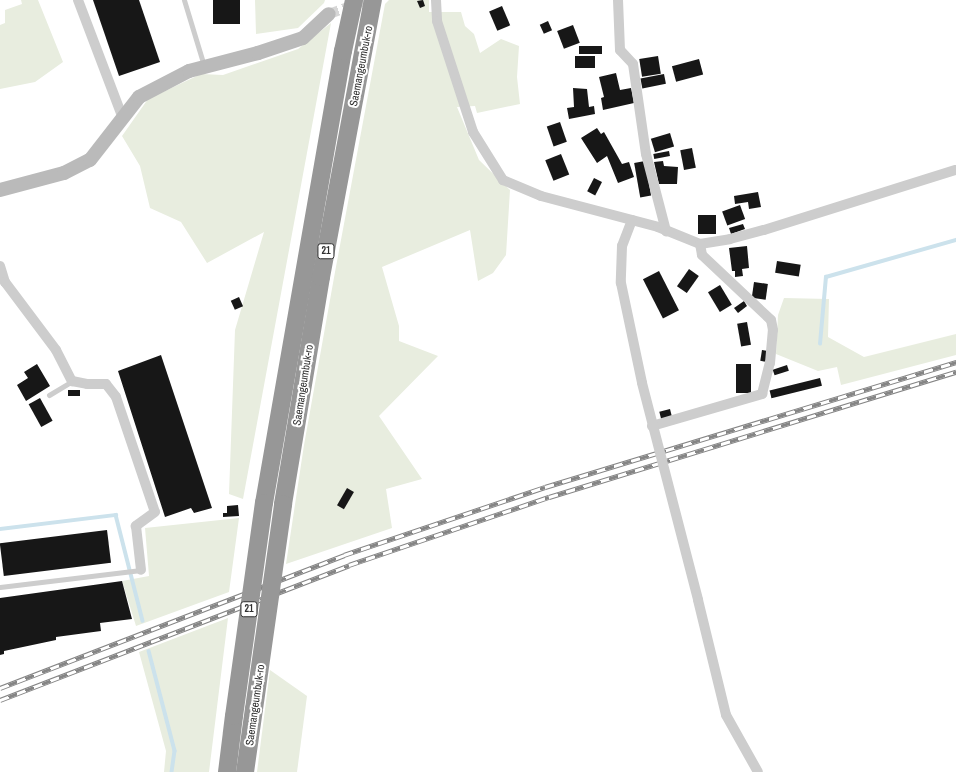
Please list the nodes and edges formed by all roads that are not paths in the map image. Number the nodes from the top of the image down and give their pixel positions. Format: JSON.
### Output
{"nodes":[{"id":1,"x":78,"y":0,"type":"edge"},
{"id":2,"x":184,"y":0,"type":"edge"},
{"id":3,"x":354,"y":0,"type":"edge"},
{"id":4,"x":374,"y":0,"type":"edge"},
{"id":5,"x":436,"y":0,"type":"edge"},
{"id":6,"x":618,"y":0,"type":"edge"},
{"id":7,"x":329,"y":14,"type":"tunnel mouth"},
{"id":8,"x":204,"y":67,"type":"junction"},
{"id":9,"x":122,"y":116,"type":"junction"},
{"id":10,"x":956,"y":170,"type":"edge"},
{"id":11,"x":0,"y":190,"type":"edge"},
{"id":12,"x":632,"y":220,"type":"junction"},
{"id":13,"x":666,"y":231,"type":"junction"},
{"id":14,"x":700,"y":244,"type":"junction"},
{"id":15,"x":0,"y":266,"type":"edge"},
{"id":16,"x":72,"y":381,"type":"junction"},
{"id":17,"x":49,"y":395,"type":"dead end"},
{"id":18,"x":652,"y":426,"type":"junction"},
{"id":19,"x":138,"y":570,"type":"joint"},
{"id":20,"x":0,"y":587,"type":"edge"},
{"id":21,"x":228,"y":772,"type":"edge"},
{"id":22,"x":245,"y":772,"type":"edge"},
{"id":23,"x":758,"y":772,"type":"edge"}],
"edges":[{"from":1,"to":9,"type":"street"},
{"from":2,"to":8,"type":"lane"},
{"from":3,"to":21,"type":"highway","name":"Saemangeumbuk-ro","number":"21","bridge":true},
{"from":4,"to":22,"type":"highway","name":"Saemangeumbuk-ro","number":"21","bridge":true},
{"from":5,"to":12,"type":"street"},
{"from":6,"to":13,"type":"street"},
{"from":7,"to":8,"type":"street"},
{"from":8,"to":9,"type":"street"},
{"from":9,"to":11,"type":"street"},
{"from":10,"to":14,"type":"street"},
{"from":12,"to":13,"type":"street"},
{"from":12,"to":18,"type":"street","bridge":true},
{"from":13,"to":14,"type":"street"},
{"from":14,"to":18,"type":"street"},
{"from":15,"to":16,"type":"street"},
{"from":16,"to":17,"type":"lane"},
{"from":16,"to":19,"type":"street"},
{"from":18,"to":23,"type":"street","bridge":true},
{"from":19,"to":20,"type":"lane"}]}
